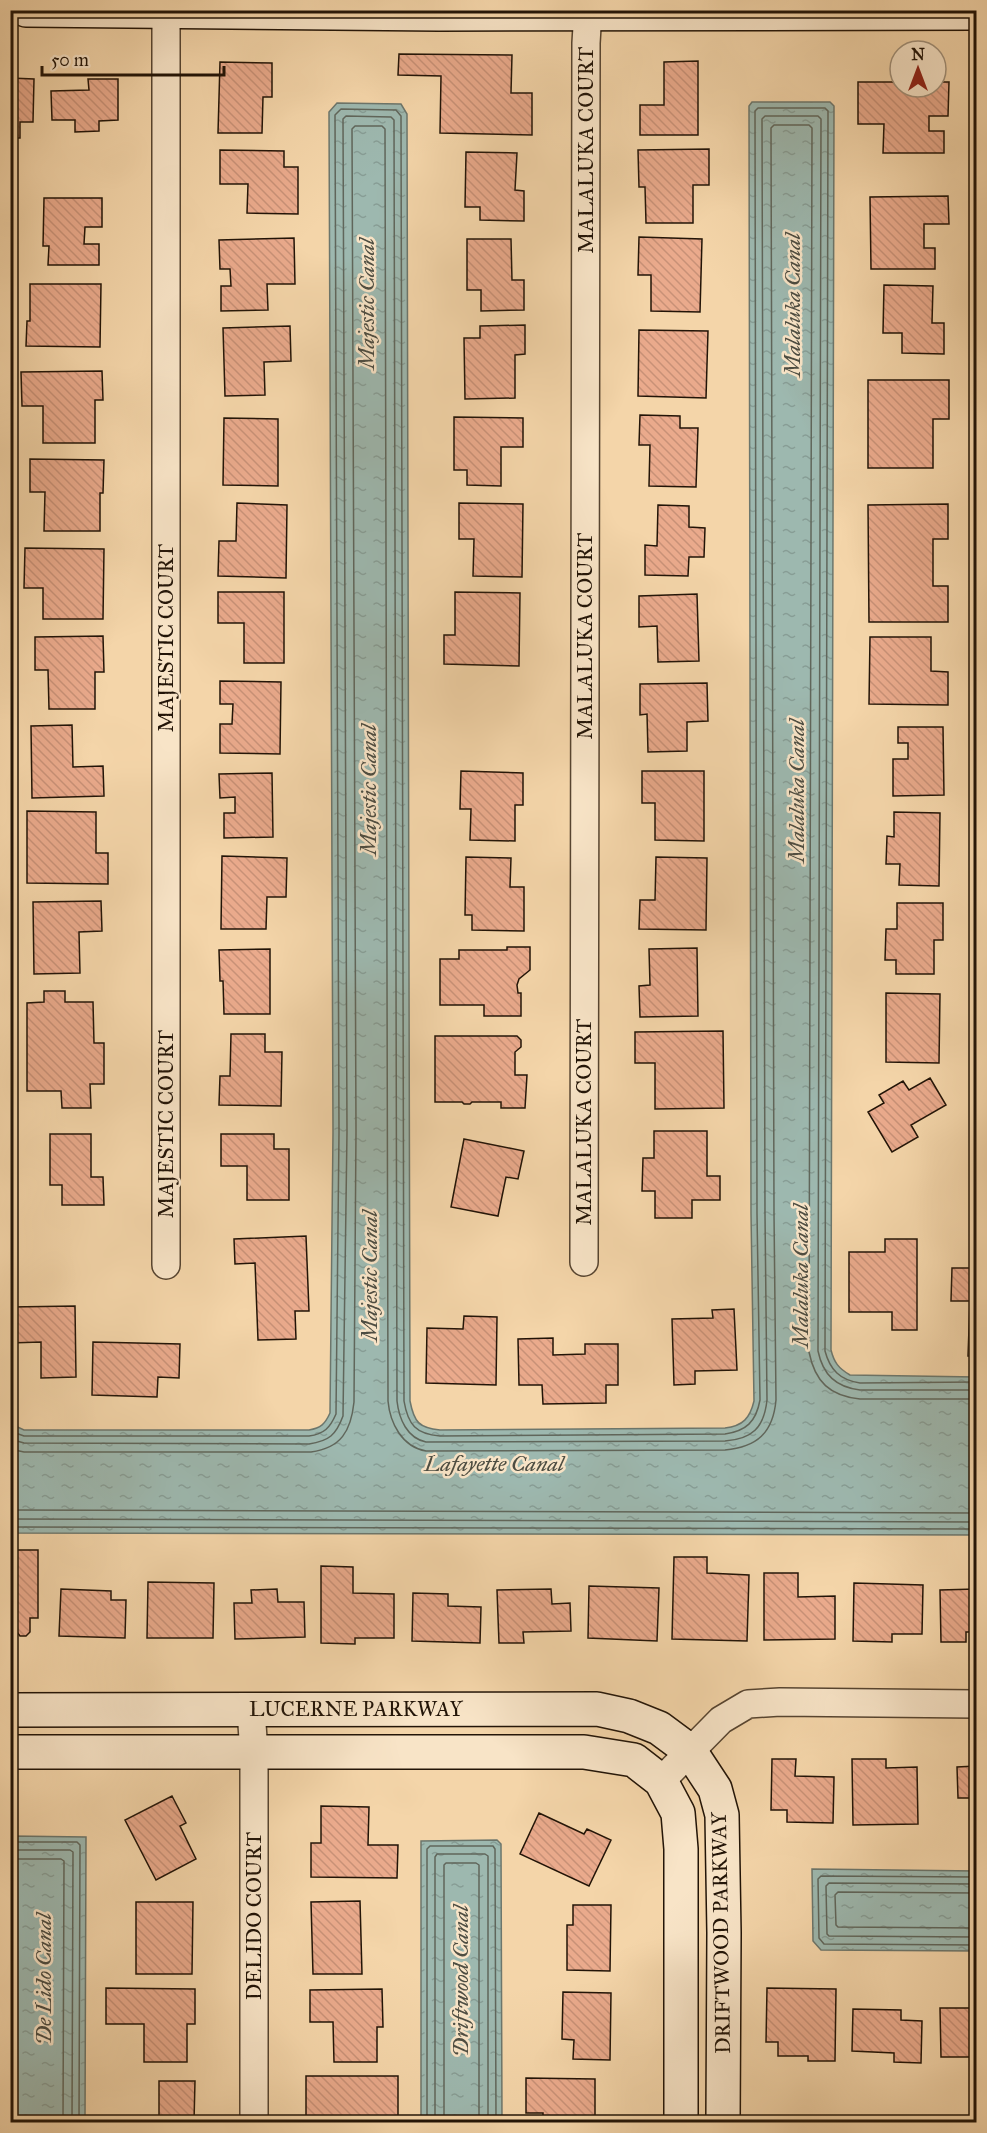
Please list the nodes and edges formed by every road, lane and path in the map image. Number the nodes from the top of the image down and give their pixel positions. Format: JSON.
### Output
{"nodes":[{"id":1,"x":26,"y":10,"type":"edge"},
{"id":2,"x":166,"y":11,"type":"edge"},
{"id":3,"x":263,"y":12,"type":"edge"},
{"id":4,"x":588,"y":12,"type":"edge"},
{"id":5,"x":976,"y":13,"type":"edge"},
{"id":6,"x":584,"y":1262,"type":"dead end"},
{"id":7,"x":166,"y":1265,"type":"dead end"},
{"id":8,"x":976,"y":1704,"type":"edge"},
{"id":9,"x":10,"y":1710,"type":"edge"},
{"id":10,"x":251,"y":1710,"type":"junction"},
{"id":11,"x":690,"y":1751,"type":"junction"},
{"id":12,"x":10,"y":1752,"type":"edge"},
{"id":13,"x":254,"y":1753,"type":"junction"},
{"id":14,"x":661,"y":1782,"type":"junction"},
{"id":15,"x":254,"y":2122,"type":"edge"},
{"id":16,"x":681,"y":2122,"type":"edge"},
{"id":17,"x":723,"y":2122,"type":"edge"}],
"edges":[{"from":1,"to":2,"type":"street"},
{"from":2,"to":3,"type":"street"},
{"from":2,"to":7,"type":"street","name":"MAJESTIC COURT"},
{"from":3,"to":4,"type":"street"},
{"from":4,"to":5,"type":"street"},
{"from":4,"to":6,"type":"street","name":"MALALUKA COURT"},
{"from":8,"to":11,"type":"street"},
{"from":9,"to":10,"type":"street","name":"LUCERNE PARKWAY"},
{"from":10,"to":11,"type":"street","name":"LUCERNE PARKWAY"},
{"from":10,"to":13,"type":"street","name":"DELIDO COURT"},
{"from":11,"to":14,"type":"street"},
{"from":11,"to":17,"type":"street","name":"DRIFTWOOD PARKWAY"},
{"from":12,"to":13,"type":"street","name":"LUCERNE PARKWAY"},
{"from":13,"to":14,"type":"street","name":"LUCERNE PARKWAY"},
{"from":13,"to":15,"type":"street","name":"DELIDO COURT"},
{"from":14,"to":16,"type":"street","name":"DRIFTWOOD PARKWAY"}]}
